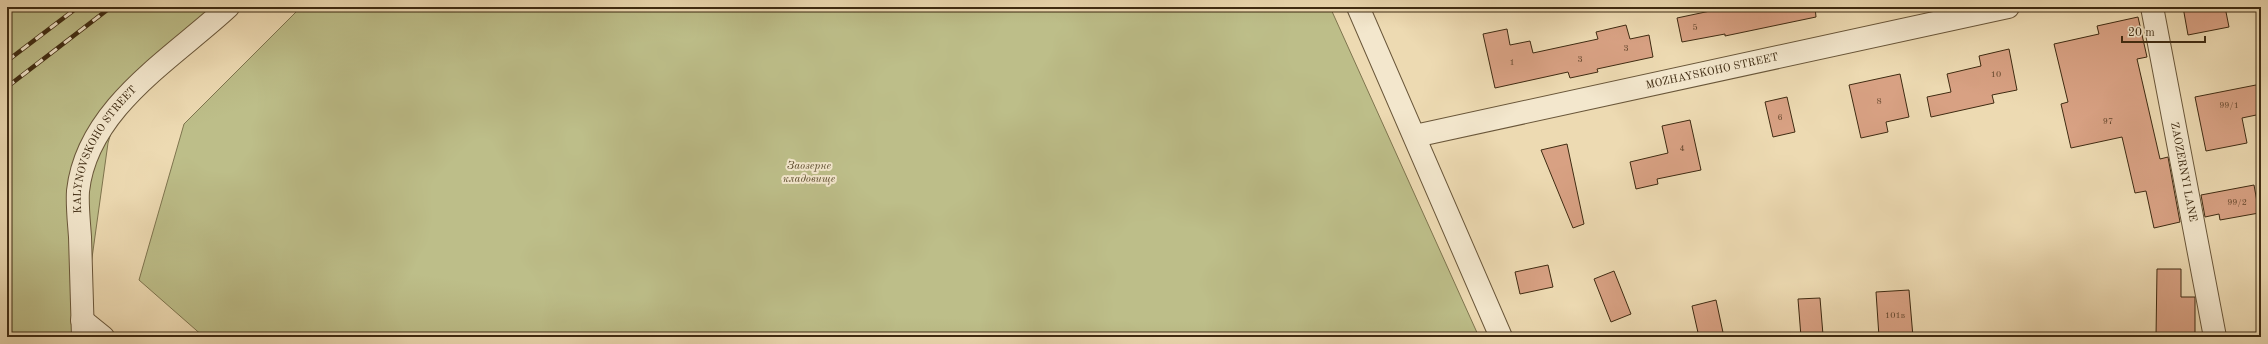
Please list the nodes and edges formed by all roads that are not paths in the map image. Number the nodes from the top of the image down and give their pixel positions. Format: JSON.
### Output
{"nodes":[{"id":1,"x":228,"y":7,"type":"edge"},
{"id":2,"x":1358,"y":7,"type":"edge"},
{"id":3,"x":2008,"y":7,"type":"edge"},
{"id":4,"x":2152,"y":7,"type":"edge"},
{"id":5,"x":1415,"y":136,"type":"junction"},
{"id":6,"x":82,"y":329,"type":"edge"},
{"id":7,"x":103,"y":337,"type":"edge"},
{"id":8,"x":1501,"y":337,"type":"edge"},
{"id":9,"x":2215,"y":337,"type":"edge"}],
"edges":[{"from":1,"to":6,"type":"street","name":"KALYNOVSKOHO STREET"},
{"from":2,"to":5,"type":"street"},
{"from":3,"to":5,"type":"street","name":"MOZHAYSKOHO STREET"},
{"from":4,"to":9,"type":"street","name":"ZAOZERNYI LANE"},
{"from":5,"to":8,"type":"street"},
{"from":6,"to":7,"type":"street"}]}
